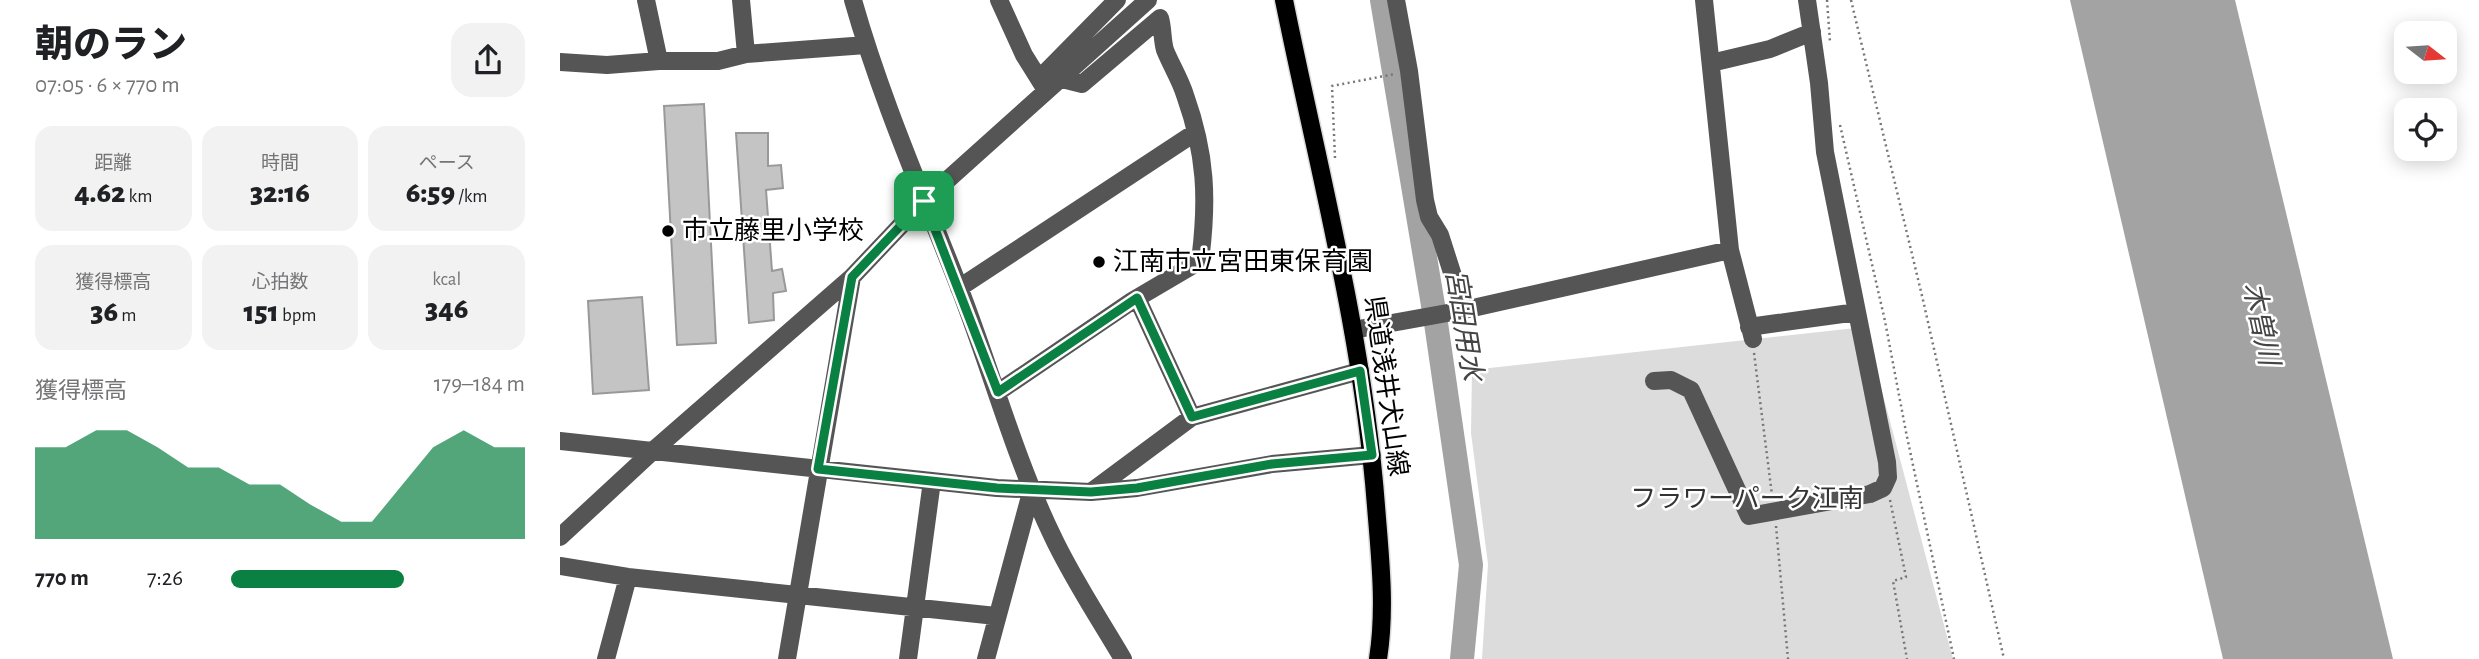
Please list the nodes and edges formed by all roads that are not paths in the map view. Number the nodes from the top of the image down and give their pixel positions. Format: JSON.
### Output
{"nodes":[{"id":1,"x":646,"y":0,"type":"edge"},
{"id":2,"x":741,"y":0,"type":"edge"},
{"id":3,"x":853,"y":0,"type":"edge"},
{"id":4,"x":999,"y":0,"type":"edge"},
{"id":5,"x":1118,"y":0,"type":"edge"},
{"id":6,"x":1148,"y":0,"type":"edge"},
{"id":7,"x":1284,"y":0,"type":"edge"},
{"id":8,"x":1396,"y":0,"type":"edge"},
{"id":9,"x":1704,"y":0,"type":"edge"},
{"id":10,"x":1807,"y":0,"type":"edge"},
{"id":11,"x":1812,"y":32,"type":"junction"},
{"id":12,"x":866,"y":45,"type":"junction"},
{"id":13,"x":746,"y":54,"type":"junction"},
{"id":14,"x":659,"y":61,"type":"junction"},
{"id":15,"x":560,"y":62,"type":"edge"},
{"id":16,"x":1712,"y":63,"type":"junction"},
{"id":17,"x":1062,"y":79,"type":"junction"},
{"id":18,"x":1043,"y":86,"type":"junction"},
{"id":19,"x":1196,"y":132,"type":"junction"},
{"id":20,"x":924,"y":201,"type":"junction"},
{"id":21,"x":1730,"y":250,"type":"junction"},
{"id":22,"x":852,"y":277,"type":"junction"},
{"id":23,"x":959,"y":288,"type":"junction"},
{"id":24,"x":1137,"y":298,"type":"junction"},
{"id":25,"x":1464,"y":310,"type":"junction"},
{"id":26,"x":1857,"y":312,"type":"junction"},
{"id":27,"x":1353,"y":330,"type":"junction"},
{"id":28,"x":1360,"y":371,"type":"junction"},
{"id":29,"x":1654,"y":381,"type":"dead end"},
{"id":30,"x":998,"y":392,"type":"junction"},
{"id":31,"x":1192,"y":417,"type":"junction"},
{"id":32,"x":560,"y":441,"type":"edge"},
{"id":33,"x":655,"y":449,"type":"junction"},
{"id":34,"x":1372,"y":455,"type":"junction"},
{"id":35,"x":818,"y":469,"type":"junction"},
{"id":36,"x":932,"y":481,"type":"junction"},
{"id":37,"x":1032,"y":489,"type":"junction"},
{"id":38,"x":1091,"y":492,"type":"junction"},
{"id":39,"x":560,"y":537,"type":"edge"},
{"id":40,"x":560,"y":566,"type":"edge"},
{"id":41,"x":628,"y":577,"type":"junction"},
{"id":42,"x":797,"y":596,"type":"junction"},
{"id":43,"x":915,"y":609,"type":"junction"},
{"id":44,"x":996,"y":616,"type":"junction"},
{"id":45,"x":606,"y":659,"type":"edge"},
{"id":46,"x":787,"y":659,"type":"edge"},
{"id":47,"x":908,"y":659,"type":"edge"},
{"id":48,"x":986,"y":659,"type":"edge"},
{"id":49,"x":1123,"y":659,"type":"edge"},
{"id":50,"x":1378,"y":659,"type":"edge"}],
"edges":[{"from":1,"to":14,"type":"street"},
{"from":2,"to":13,"type":"street"},
{"from":3,"to":12,"type":"street"},
{"from":4,"to":18,"type":"street"},
{"from":5,"to":18,"type":"street"},
{"from":6,"to":17,"type":"street"},
{"from":7,"to":27,"type":"main road","name":"県道浅井犬山線"},
{"from":8,"to":25,"type":"street"},
{"from":9,"to":16,"type":"street"},
{"from":10,"to":11,"type":"street"},
{"from":11,"to":16,"type":"street"},
{"from":11,"to":26,"type":"street"},
{"from":12,"to":13,"type":"street"},
{"from":12,"to":20,"type":"street"},
{"from":13,"to":14,"type":"street"},
{"from":14,"to":15,"type":"street"},
{"from":16,"to":21,"type":"street"},
{"from":17,"to":18,"type":"street"},
{"from":17,"to":19,"type":"street"},
{"from":18,"to":20,"type":"street"},
{"from":19,"to":23,"type":"street"},
{"from":19,"to":24,"type":"street"},
{"from":20,"to":22,"type":"street"},
{"from":20,"to":23,"type":"street"},
{"from":21,"to":25,"type":"street"},
{"from":21,"to":26,"type":"street"},
{"from":22,"to":33,"type":"street"},
{"from":22,"to":35,"type":"street"},
{"from":23,"to":30,"type":"street"},
{"from":24,"to":30,"type":"street"},
{"from":24,"to":31,"type":"street"},
{"from":25,"to":27,"type":"street"},
{"from":26,"to":29,"type":"street"},
{"from":27,"to":28,"type":"main road","name":"県道浅井犬山線"},
{"from":28,"to":31,"type":"street"},
{"from":28,"to":34,"type":"main road","name":"県道浅井犬山線"},
{"from":30,"to":37,"type":"street"},
{"from":31,"to":38,"type":"street"},
{"from":32,"to":33,"type":"street"},
{"from":33,"to":35,"type":"street"},
{"from":33,"to":39,"type":"street"},
{"from":34,"to":38,"type":"street"},
{"from":34,"to":50,"type":"main road","name":"県道浅井犬山線"},
{"from":35,"to":36,"type":"street"},
{"from":35,"to":42,"type":"street"},
{"from":36,"to":37,"type":"street"},
{"from":36,"to":43,"type":"street"},
{"from":37,"to":38,"type":"street"},
{"from":37,"to":44,"type":"street"},
{"from":37,"to":49,"type":"street"},
{"from":40,"to":41,"type":"street"},
{"from":41,"to":42,"type":"street"},
{"from":41,"to":45,"type":"street"},
{"from":42,"to":43,"type":"street"},
{"from":42,"to":46,"type":"street"},
{"from":43,"to":44,"type":"street"},
{"from":43,"to":47,"type":"street"},
{"from":44,"to":48,"type":"street"}]}
